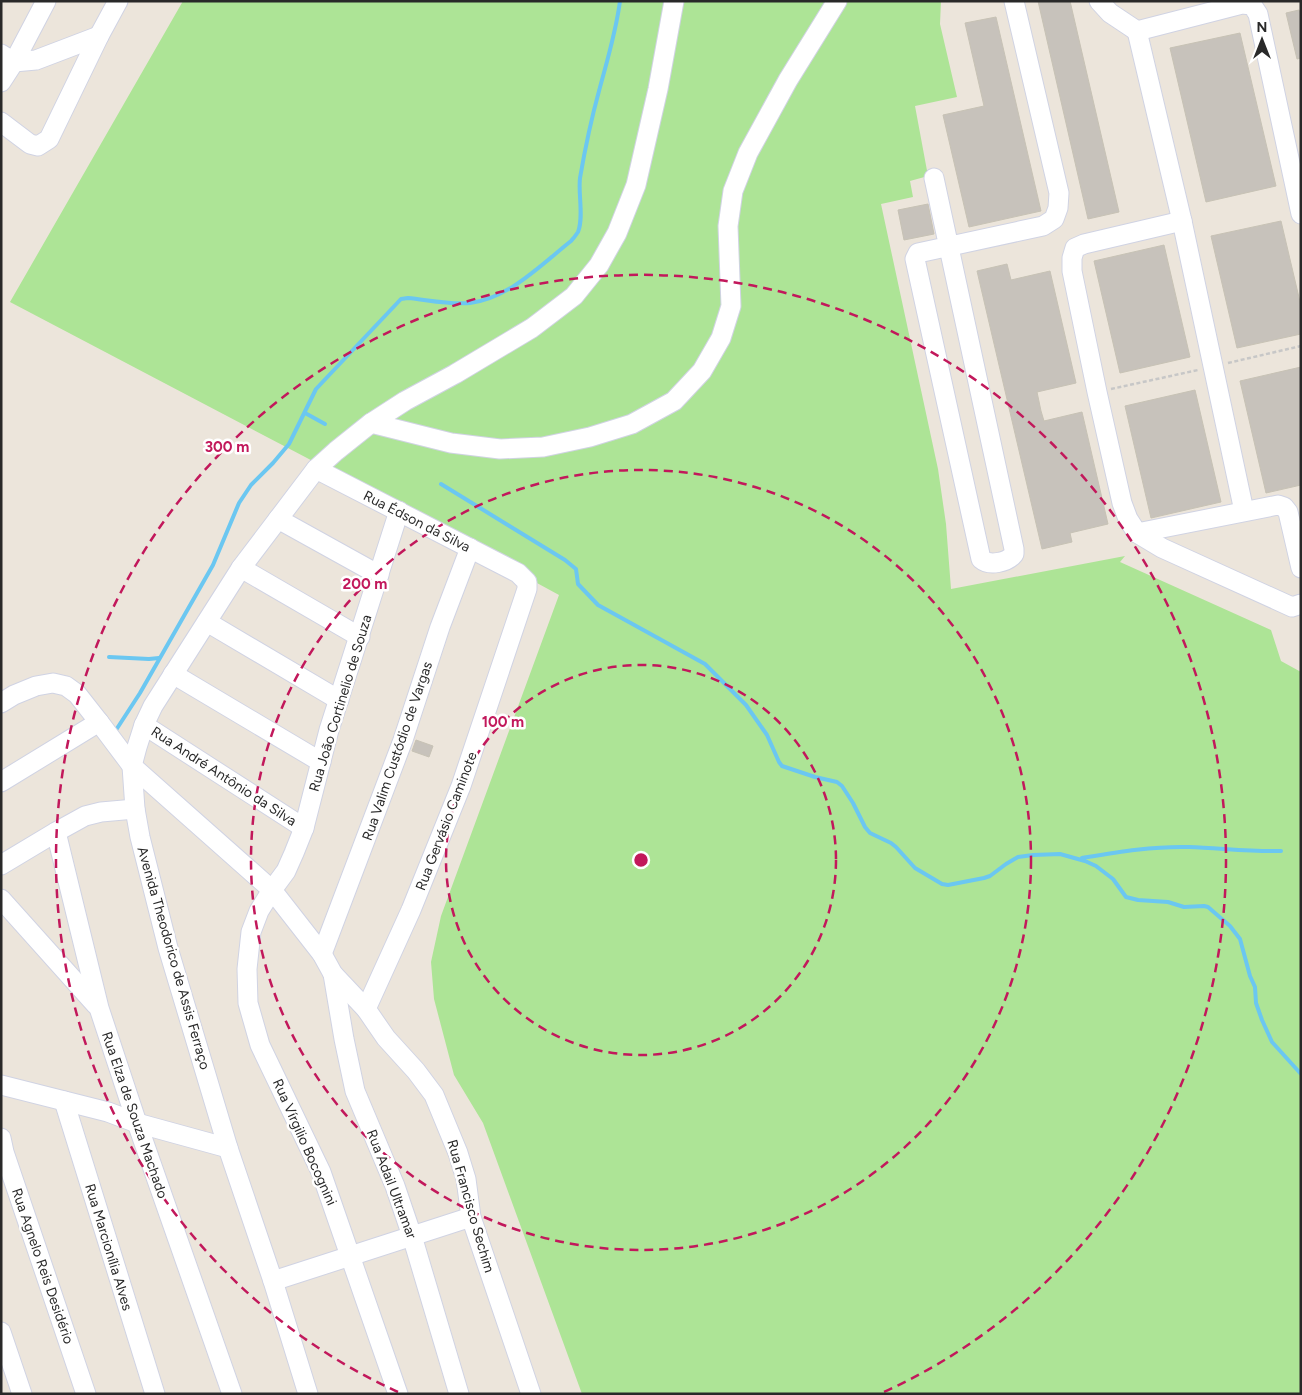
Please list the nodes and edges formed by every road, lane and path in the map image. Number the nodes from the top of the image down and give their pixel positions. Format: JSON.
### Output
{"nodes":[{"id":1,"x":46,"y":1,"type":"edge"},
{"id":2,"x":118,"y":1,"type":"edge"},
{"id":3,"x":674,"y":1,"type":"edge"},
{"id":4,"x":837,"y":1,"type":"edge"},
{"id":5,"x":1014,"y":1,"type":"edge"},
{"id":6,"x":1099,"y":1,"type":"edge"},
{"id":7,"x":1137,"y":31,"type":"junction"},
{"id":8,"x":99,"y":36,"type":"junction"},
{"id":9,"x":8,"y":58,"type":"edge"},
{"id":10,"x":1,"y":82,"type":"edge"},
{"id":11,"x":1,"y":122,"type":"edge"},
{"id":12,"x":934,"y":178,"type":"dead end"},
{"id":13,"x":1301,"y":214,"type":"edge"},
{"id":14,"x":1182,"y":221,"type":"junction"},
{"id":15,"x":948,"y":247,"type":"junction"},
{"id":16,"x":372,"y":423,"type":"junction"},
{"id":17,"x":316,"y":469,"type":"junction"},
{"id":18,"x":399,"y":511,"type":"junction"},
{"id":19,"x":1244,"y":511,"type":"junction"},
{"id":20,"x":278,"y":519,"type":"junction"},
{"id":21,"x":1137,"y":533,"type":"junction"},
{"id":22,"x":470,"y":548,"type":"junction"},
{"id":23,"x":241,"y":568,"type":"junction"},
{"id":24,"x":1301,"y":568,"type":"edge"},
{"id":25,"x":518,"y":574,"type":"joint"},
{"id":26,"x":379,"y":575,"type":"junction"},
{"id":27,"x":1301,"y":604,"type":"edge"},
{"id":28,"x":207,"y":622,"type":"junction"},
{"id":29,"x":360,"y":637,"type":"junction"},
{"id":30,"x":173,"y":674,"type":"junction"},
{"id":31,"x":339,"y":700,"type":"junction"},
{"id":32,"x":1,"y":703,"type":"edge"},
{"id":33,"x":99,"y":722,"type":"junction"},
{"id":34,"x":144,"y":725,"type":"junction"},
{"id":35,"x":321,"y":762,"type":"junction"},
{"id":36,"x":132,"y":766,"type":"junction"},
{"id":37,"x":1,"y":782,"type":"edge"},
{"id":38,"x":136,"y":809,"type":"junction"},
{"id":39,"x":304,"y":828,"type":"junction"},
{"id":40,"x":56,"y":832,"type":"junction"},
{"id":41,"x":1,"y":865,"type":"edge"},
{"id":42,"x":272,"y":890,"type":"junction"},
{"id":43,"x":1,"y":899,"type":"edge"},
{"id":44,"x":322,"y":954,"type":"junction"},
{"id":45,"x":333,"y":974,"type":"junction"},
{"id":46,"x":99,"y":1008,"type":"junction"},
{"id":47,"x":366,"y":1009,"type":"junction"},
{"id":48,"x":2,"y":1089,"type":"edge"},
{"id":49,"x":64,"y":1101,"type":"junction"},
{"id":50,"x":137,"y":1123,"type":"junction"},
{"id":51,"x":1,"y":1138,"type":"edge"},
{"id":52,"x":228,"y":1148,"type":"junction"},
{"id":53,"x":471,"y":1217,"type":"junction"},
{"id":54,"x":412,"y":1236,"type":"junction"},
{"id":55,"x":350,"y":1257,"type":"junction"},
{"id":56,"x":273,"y":1281,"type":"junction"},
{"id":57,"x":1,"y":1332,"type":"edge"},
{"id":58,"x":8,"y":1372,"type":"edge"},
{"id":59,"x":22,"y":1394,"type":"edge"},
{"id":60,"x":86,"y":1394,"type":"edge"},
{"id":61,"x":155,"y":1394,"type":"edge"},
{"id":62,"x":232,"y":1394,"type":"edge"},
{"id":63,"x":308,"y":1394,"type":"edge"},
{"id":64,"x":398,"y":1394,"type":"edge"},
{"id":65,"x":459,"y":1394,"type":"edge"},
{"id":66,"x":531,"y":1394,"type":"edge"}],
"edges":[{"from":1,"to":9,"type":"street"},
{"from":2,"to":8,"type":"street"},
{"from":3,"to":16,"type":"street","name":"Avenida Theodorico de Assis Ferraço"},
{"from":4,"to":16,"type":"street"},
{"from":5,"to":15,"type":"street"},
{"from":6,"to":7,"type":"street"},
{"from":7,"to":13,"type":"street"},
{"from":7,"to":14,"type":"street"},
{"from":8,"to":9,"type":"street"},
{"from":8,"to":11,"type":"street"},
{"from":9,"to":10,"type":"street"},
{"from":12,"to":15,"type":"street"},
{"from":14,"to":19,"type":"street"},
{"from":14,"to":21,"type":"street"},
{"from":15,"to":15,"type":"street"},
{"from":16,"to":17,"type":"street","name":"Avenida Theodorico de Assis Ferraço"},
{"from":17,"to":18,"type":"street","name":"Rua Édson da Silva"},
{"from":17,"to":20,"type":"street","name":"Avenida Theodorico de Assis Ferraço"},
{"from":18,"to":22,"type":"street","name":"Rua Édson da Silva"},
{"from":18,"to":26,"type":"street","name":"Rua João Cortinelio de Souza"},
{"from":19,"to":21,"type":"street"},
{"from":19,"to":24,"type":"street"},
{"from":20,"to":23,"type":"street","name":"Avenida Theodorico de Assis Ferraço"},
{"from":20,"to":26,"type":"street"},
{"from":21,"to":27,"type":"street"},
{"from":22,"to":25,"type":"street","name":"Rua Édson da Silva"},
{"from":22,"to":44,"type":"street","name":"Rua Valim Custódio de Vargas"},
{"from":23,"to":28,"type":"street","name":"Avenida Theodorico de Assis Ferraço"},
{"from":23,"to":29,"type":"street"},
{"from":25,"to":47,"type":"street","name":"Rua Gervásio Caminote"},
{"from":26,"to":29,"type":"street","name":"Rua João Cortinelio de Souza"},
{"from":28,"to":30,"type":"street","name":"Avenida Theodorico de Assis Ferraço"},
{"from":28,"to":31,"type":"street"},
{"from":29,"to":31,"type":"street","name":"Rua João Cortinelio de Souza"},
{"from":30,"to":34,"type":"street","name":"Avenida Theodorico de Assis Ferraço"},
{"from":30,"to":35,"type":"street"},
{"from":31,"to":35,"type":"street","name":"Rua João Cortinelio de Souza"},
{"from":32,"to":33,"type":"street"},
{"from":33,"to":36,"type":"street"},
{"from":33,"to":37,"type":"street"},
{"from":34,"to":36,"type":"street","name":"Avenida Theodorico de Assis Ferraço"},
{"from":34,"to":39,"type":"street","name":"Rua André Antônio da Silva"},
{"from":35,"to":39,"type":"street","name":"Rua João Cortinelio de Souza"},
{"from":36,"to":38,"type":"street","name":"Avenida Theodorico de Assis Ferraço"},
{"from":36,"to":42,"type":"street"},
{"from":38,"to":40,"type":"street"},
{"from":38,"to":52,"type":"street","name":"Avenida Theodorico de Assis Ferraço"},
{"from":39,"to":42,"type":"street","name":"Rua João Cortinelio de Souza"},
{"from":40,"to":41,"type":"street"},
{"from":40,"to":46,"type":"street","name":"Rua Elza de Souza Machado"},
{"from":42,"to":44,"type":"street"},
{"from":42,"to":55,"type":"street","name":"Rua Vírgilio Bocognini"},
{"from":43,"to":46,"type":"street"},
{"from":44,"to":45,"type":"street"},
{"from":45,"to":47,"type":"street","name":"Rua Francisco Sechim"},
{"from":45,"to":54,"type":"street","name":"Rua Adail Ultramar"},
{"from":46,"to":50,"type":"street","name":"Rua Elza de Souza Machado"},
{"from":47,"to":53,"type":"street","name":"Rua Francisco Sechim"},
{"from":48,"to":49,"type":"street"},
{"from":49,"to":50,"type":"street"},
{"from":49,"to":61,"type":"street","name":"Rua Marcionília Alves"},
{"from":50,"to":52,"type":"street"},
{"from":50,"to":62,"type":"street","name":"Rua Elza de Souza Machado"},
{"from":51,"to":60,"type":"street","name":"Rua Agnelo Reis Desidério"},
{"from":52,"to":56,"type":"street","name":"Avenida Theodorico de Assis Ferraço"},
{"from":53,"to":54,"type":"street"},
{"from":53,"to":66,"type":"street","name":"Rua Francisco Sechim"},
{"from":54,"to":55,"type":"street"},
{"from":54,"to":65,"type":"street","name":"Rua Adail Ultramar"},
{"from":55,"to":56,"type":"street"},
{"from":55,"to":64,"type":"street","name":"Rua Vírgilio Bocognini"},
{"from":56,"to":63,"type":"street","name":"Avenida Theodorico de Assis Ferraço"},
{"from":57,"to":58,"type":"street"},
{"from":58,"to":59,"type":"street"}]}
